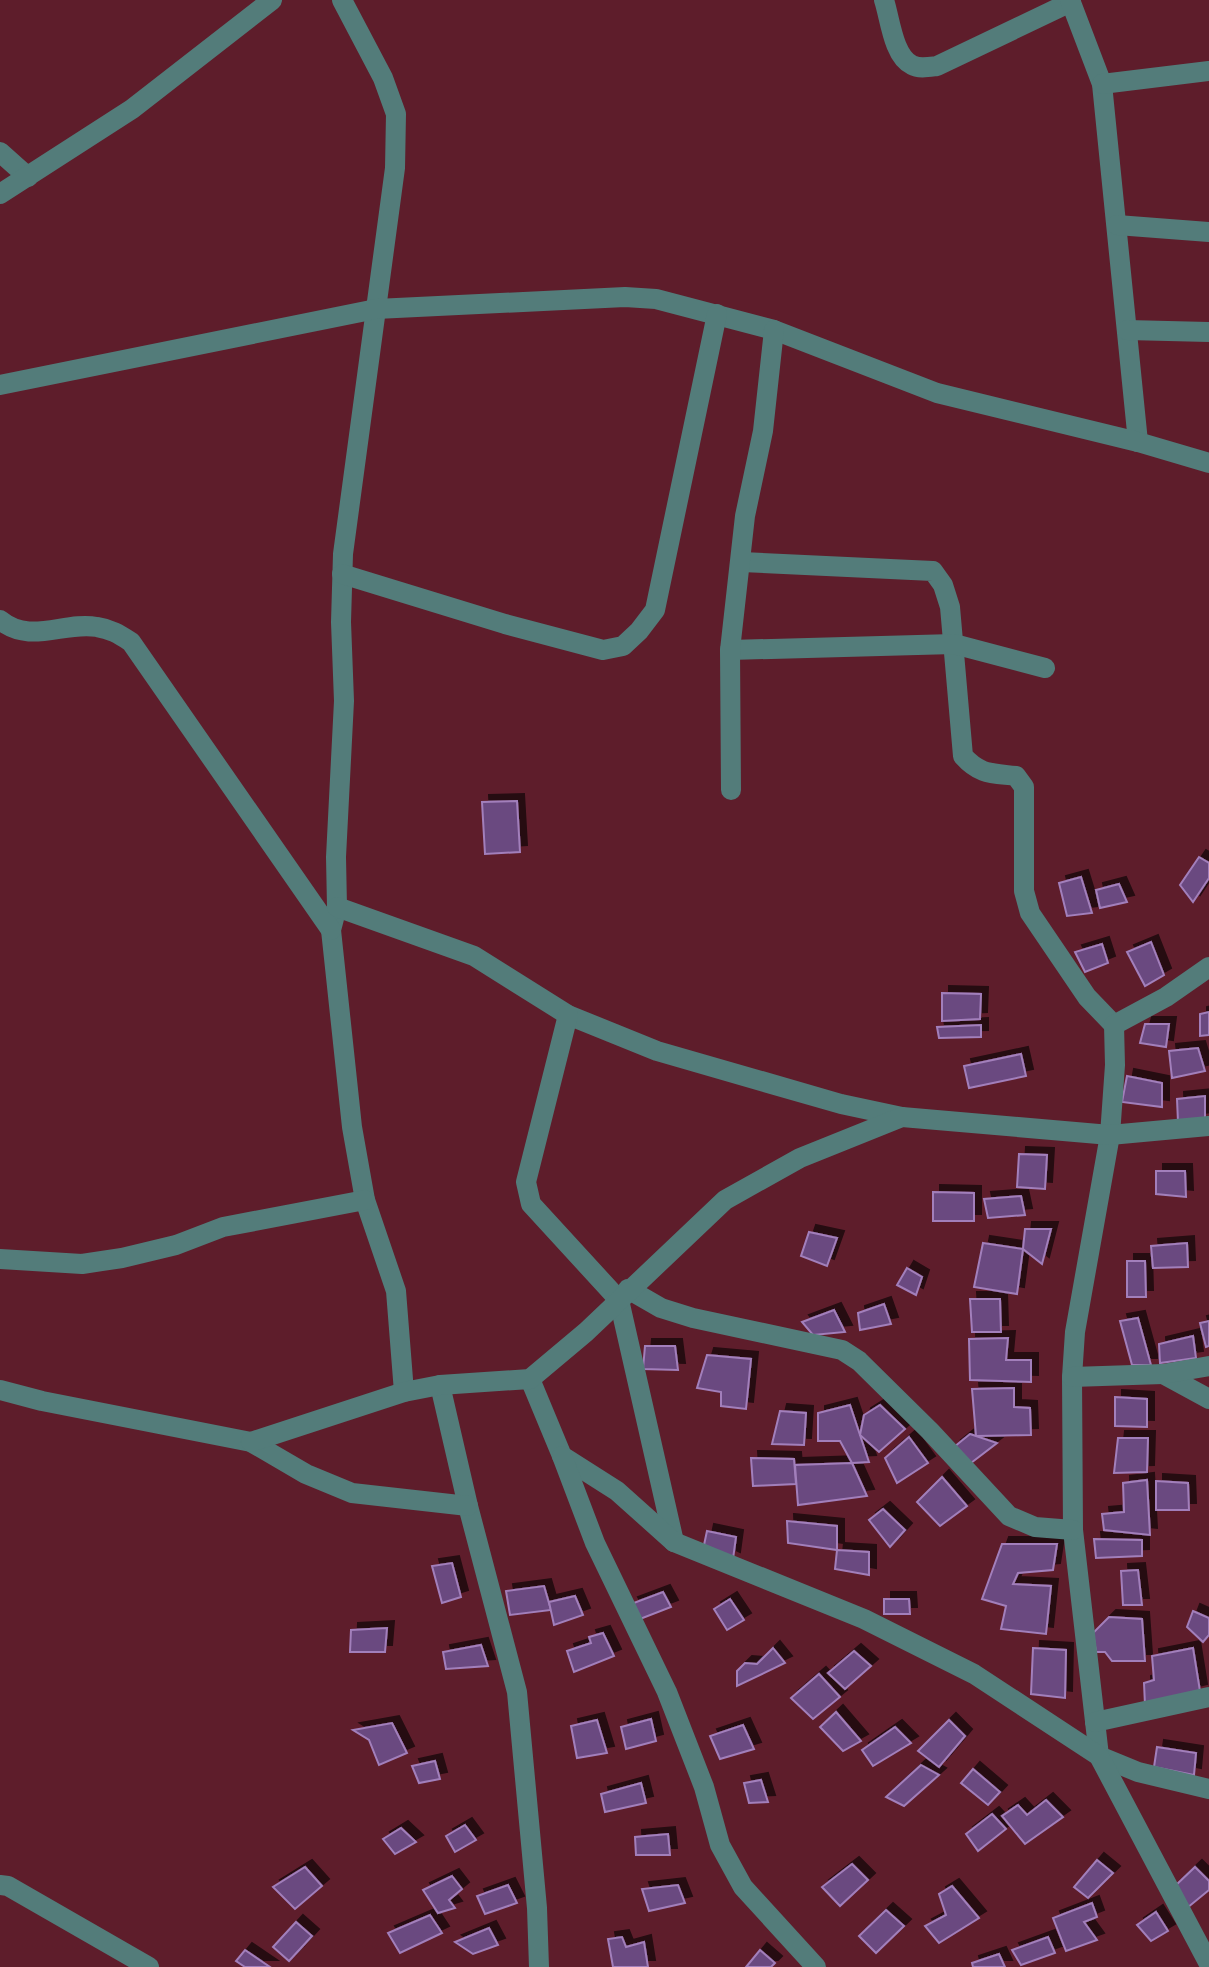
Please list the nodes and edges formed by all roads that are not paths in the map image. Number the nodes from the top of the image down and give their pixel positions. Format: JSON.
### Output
{"nodes":[{"id":1,"x":272,"y":0,"type":"edge"},
{"id":2,"x":342,"y":0,"type":"edge"},
{"id":3,"x":884,"y":0,"type":"edge"},
{"id":4,"x":1071,"y":1,"type":"edge"},
{"id":5,"x":1209,"y":71,"type":"edge"},
{"id":6,"x":1102,"y":84,"type":"junction"},
{"id":7,"x":0,"y":152,"type":"edge"},
{"id":8,"x":28,"y":177,"type":"junction"},
{"id":9,"x":0,"y":194,"type":"edge"},
{"id":10,"x":1117,"y":225,"type":"junction"},
{"id":11,"x":1209,"y":232,"type":"edge"},
{"id":12,"x":376,"y":309,"type":"junction"},
{"id":13,"x":717,"y":314,"type":"junction"},
{"id":14,"x":774,"y":330,"type":"junction"},
{"id":15,"x":1127,"y":330,"type":"junction"},
{"id":16,"x":1209,"y":332,"type":"edge"},
{"id":17,"x":0,"y":385,"type":"edge"},
{"id":18,"x":1138,"y":442,"type":"junction"},
{"id":19,"x":1209,"y":463,"type":"edge"},
{"id":20,"x":742,"y":562,"type":"junction"},
{"id":21,"x":342,"y":574,"type":"junction"},
{"id":22,"x":0,"y":620,"type":"edge"},
{"id":23,"x":954,"y":644,"type":"junction"},
{"id":24,"x":730,"y":650,"type":"junction"},
{"id":25,"x":1045,"y":668,"type":"dead end"},
{"id":26,"x":731,"y":790,"type":"dead end"},
{"id":27,"x":337,"y":907,"type":"junction"},
{"id":28,"x":331,"y":930,"type":"junction"},
{"id":29,"x":1209,"y":967,"type":"edge"},
{"id":30,"x":568,"y":1015,"type":"junction"},
{"id":31,"x":1114,"y":1025,"type":"junction"},
{"id":32,"x":902,"y":1117,"type":"junction"},
{"id":33,"x":1209,"y":1126,"type":"edge"},
{"id":34,"x":1110,"y":1135,"type":"junction"},
{"id":35,"x":365,"y":1200,"type":"junction"},
{"id":36,"x":0,"y":1259,"type":"edge"},
{"id":37,"x":624,"y":1295,"type":"junction"},
{"id":38,"x":1209,"y":1366,"type":"edge"},
{"id":39,"x":1163,"y":1374,"type":"junction"},
{"id":40,"x":1072,"y":1377,"type":"junction"},
{"id":41,"x":530,"y":1379,"type":"junction"},
{"id":42,"x":440,"y":1385,"type":"junction"},
{"id":43,"x":0,"y":1390,"type":"edge"},
{"id":44,"x":404,"y":1392,"type":"junction"},
{"id":45,"x":1209,"y":1399,"type":"edge"},
{"id":46,"x":251,"y":1442,"type":"junction"},
{"id":47,"x":562,"y":1456,"type":"junction"},
{"id":48,"x":468,"y":1506,"type":"junction"},
{"id":49,"x":1073,"y":1530,"type":"junction"},
{"id":50,"x":674,"y":1542,"type":"junction"},
{"id":51,"x":1209,"y":1697,"type":"edge"},
{"id":52,"x":1095,"y":1722,"type":"junction"},
{"id":53,"x":1099,"y":1756,"type":"junction"},
{"id":54,"x":1209,"y":1789,"type":"edge"},
{"id":55,"x":0,"y":1885,"type":"edge"},
{"id":56,"x":1209,"y":1964,"type":"edge"},
{"id":57,"x":149,"y":1967,"type":"edge"},
{"id":58,"x":539,"y":1967,"type":"edge"},
{"id":59,"x":816,"y":1967,"type":"edge"}],
"edges":[{"from":1,"to":8,"type":"street"},
{"from":2,"to":12,"type":"street"},
{"from":3,"to":4,"type":"street"},
{"from":4,"to":6,"type":"street"},
{"from":5,"to":6,"type":"street"},
{"from":6,"to":10,"type":"street"},
{"from":7,"to":8,"type":"street"},
{"from":8,"to":9,"type":"street"},
{"from":10,"to":11,"type":"street"},
{"from":10,"to":15,"type":"street"},
{"from":12,"to":13,"type":"street"},
{"from":12,"to":17,"type":"street"},
{"from":12,"to":21,"type":"street"},
{"from":13,"to":14,"type":"street"},
{"from":13,"to":21,"type":"street"},
{"from":14,"to":18,"type":"street"},
{"from":14,"to":20,"type":"street"},
{"from":15,"to":16,"type":"street"},
{"from":15,"to":18,"type":"street"},
{"from":18,"to":19,"type":"street"},
{"from":20,"to":23,"type":"street"},
{"from":20,"to":24,"type":"street"},
{"from":21,"to":27,"type":"street"},
{"from":22,"to":28,"type":"street"},
{"from":23,"to":24,"type":"street"},
{"from":23,"to":25,"type":"street"},
{"from":23,"to":31,"type":"street"},
{"from":24,"to":26,"type":"street"},
{"from":27,"to":28,"type":"street"},
{"from":27,"to":30,"type":"street"},
{"from":28,"to":35,"type":"street"},
{"from":29,"to":31,"type":"street"},
{"from":30,"to":32,"type":"street"},
{"from":30,"to":37,"type":"street"},
{"from":31,"to":34,"type":"street"},
{"from":32,"to":34,"type":"street"},
{"from":32,"to":37,"type":"street"},
{"from":33,"to":34,"type":"street"},
{"from":34,"to":40,"type":"street"},
{"from":35,"to":36,"type":"street"},
{"from":35,"to":44,"type":"street"},
{"from":37,"to":41,"type":"street"},
{"from":37,"to":49,"type":"street"},
{"from":37,"to":50,"type":"street"},
{"from":38,"to":39,"type":"street"},
{"from":39,"to":40,"type":"street"},
{"from":39,"to":45,"type":"street"},
{"from":40,"to":49,"type":"street"},
{"from":41,"to":42,"type":"street"},
{"from":41,"to":47,"type":"street"},
{"from":42,"to":44,"type":"street"},
{"from":42,"to":48,"type":"street"},
{"from":43,"to":46,"type":"street"},
{"from":44,"to":46,"type":"street"},
{"from":46,"to":48,"type":"street"},
{"from":47,"to":50,"type":"street"},
{"from":47,"to":59,"type":"street"},
{"from":48,"to":58,"type":"street"},
{"from":49,"to":52,"type":"street"},
{"from":50,"to":53,"type":"street"},
{"from":51,"to":52,"type":"street"},
{"from":52,"to":53,"type":"street"},
{"from":53,"to":54,"type":"street"},
{"from":53,"to":56,"type":"street"},
{"from":55,"to":57,"type":"street"}]}
